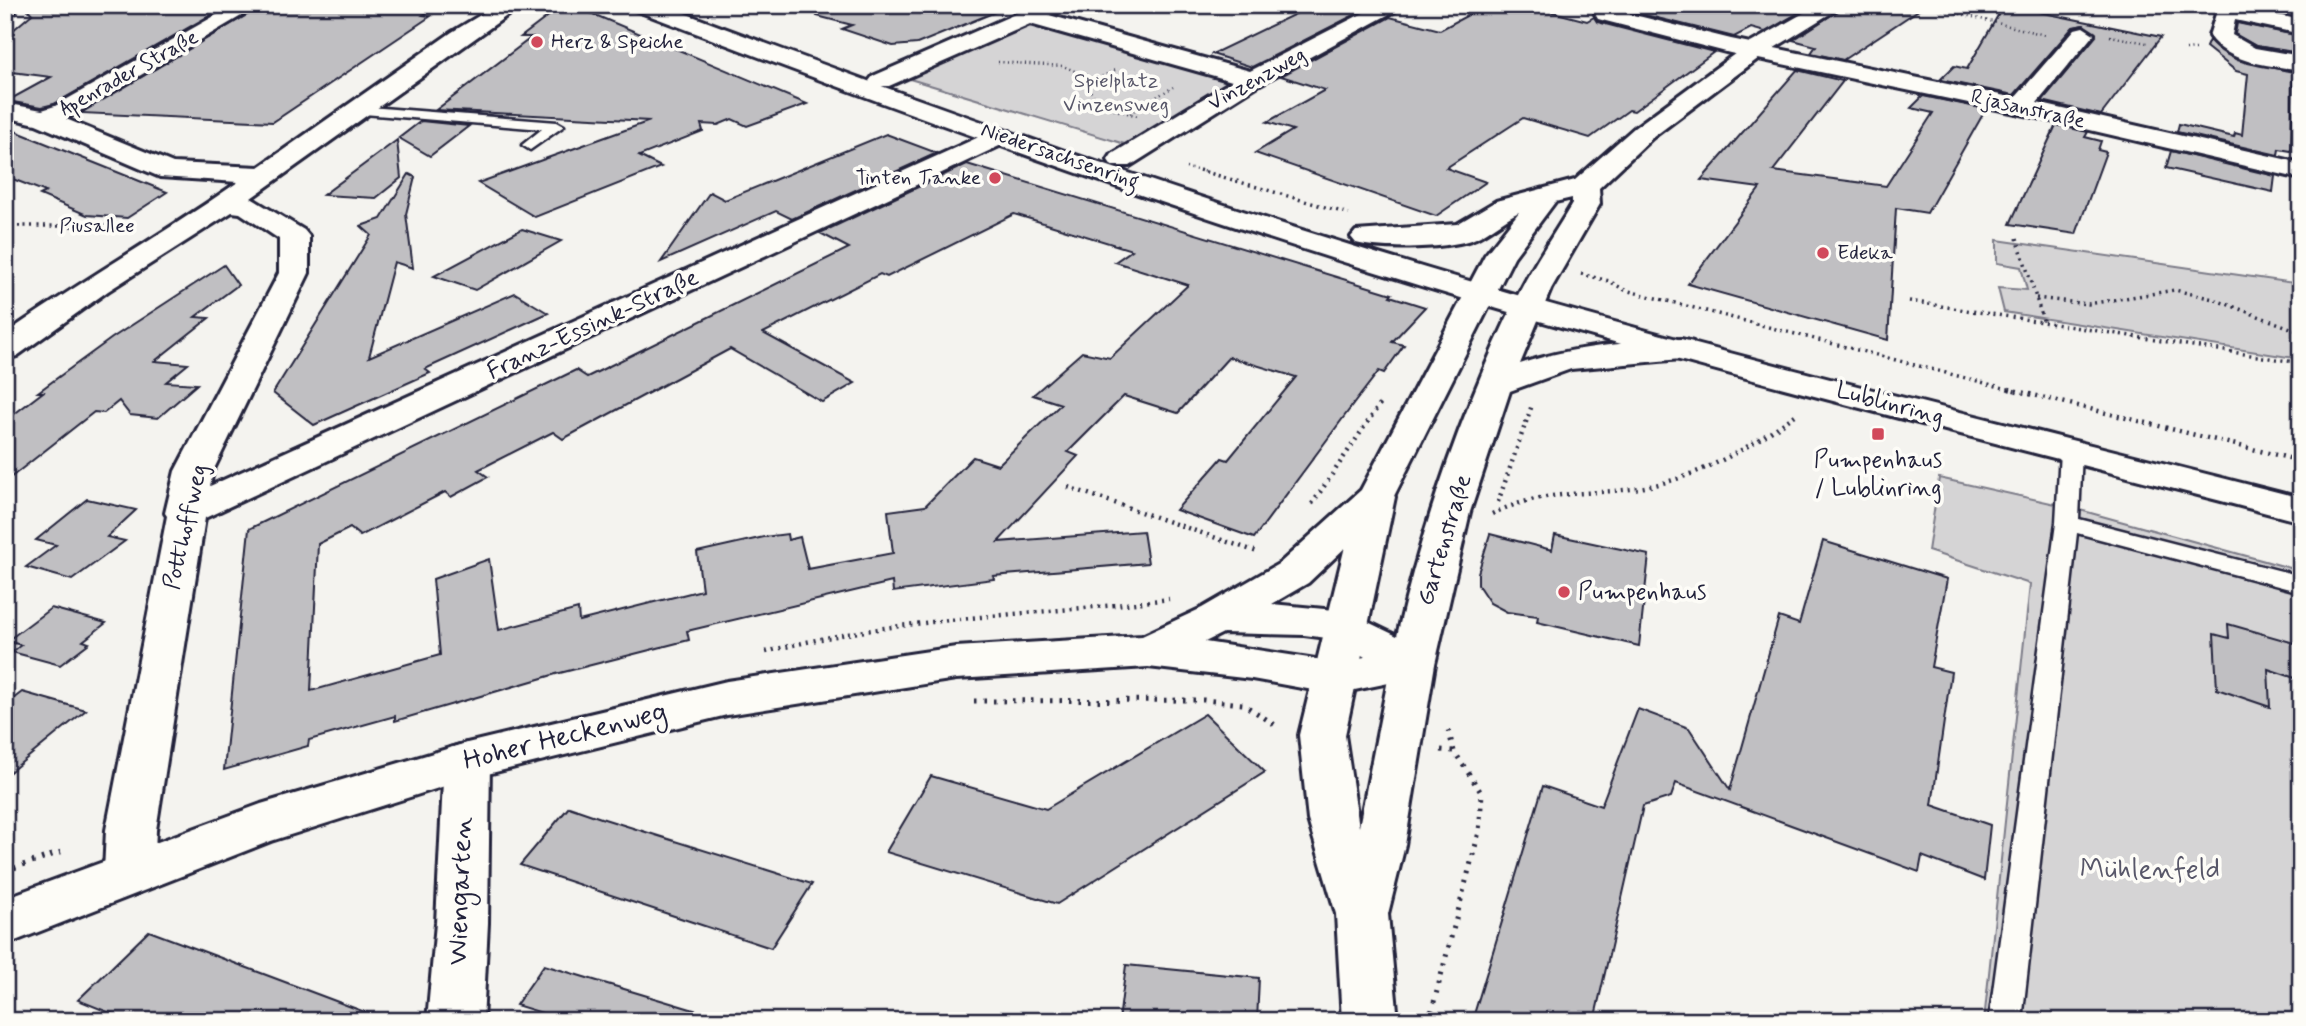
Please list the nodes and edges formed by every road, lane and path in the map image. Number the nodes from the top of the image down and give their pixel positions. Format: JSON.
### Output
{"nodes":[{"id":1,"x":10,"y":5,"type":"edge"},
{"id":2,"x":250,"y":5,"type":"edge"},
{"id":3,"x":643,"y":5,"type":"edge"},
{"id":4,"x":682,"y":5,"type":"edge"},
{"id":5,"x":1055,"y":5,"type":"edge"},
{"id":6,"x":1396,"y":5,"type":"edge"},
{"id":7,"x":1834,"y":5,"type":"edge"},
{"id":8,"x":1924,"y":5,"type":"edge"},
{"id":9,"x":506,"y":7,"type":"edge"},
{"id":10,"x":5,"y":9,"type":"edge"},
{"id":11,"x":2222,"y":9,"type":"edge"},
{"id":12,"x":1606,"y":14,"type":"dead end"},
{"id":13,"x":1027,"y":16,"type":"junction"},
{"id":14,"x":2301,"y":27,"type":"edge"},
{"id":15,"x":2080,"y":38,"type":"joint"},
{"id":16,"x":2122,"y":38,"type":"dead end"},
{"id":17,"x":2147,"y":43,"type":"dead end"},
{"id":18,"x":954,"y":48,"type":"junction"},
{"id":19,"x":1755,"y":50,"type":"junction"},
{"id":20,"x":1109,"y":62,"type":"dead end"},
{"id":21,"x":2301,"y":63,"type":"edge"},
{"id":22,"x":1207,"y":67,"type":"junction"},
{"id":23,"x":1252,"y":79,"type":"junction"},
{"id":24,"x":1096,"y":80,"type":"junction"},
{"id":25,"x":881,"y":81,"type":"junction"},
{"id":26,"x":2021,"y":107,"type":"junction"},
{"id":27,"x":5,"y":110,"type":"edge"},
{"id":28,"x":357,"y":110,"type":"junction"},
{"id":29,"x":1129,"y":113,"type":"junction"},
{"id":30,"x":43,"y":118,"type":"junction"},
{"id":31,"x":1176,"y":126,"type":"junction"},
{"id":32,"x":1001,"y":136,"type":"junction"},
{"id":33,"x":530,"y":145,"type":"dead end"},
{"id":34,"x":1121,"y":160,"type":"junction"},
{"id":35,"x":2301,"y":171,"type":"edge"},
{"id":36,"x":266,"y":175,"type":"junction"},
{"id":37,"x":1585,"y":186,"type":"junction"},
{"id":38,"x":1546,"y":196,"type":"junction"},
{"id":39,"x":227,"y":203,"type":"junction"},
{"id":40,"x":5,"y":226,"type":"edge"},
{"id":41,"x":189,"y":229,"type":"junction"},
{"id":42,"x":1366,"y":237,"type":"junction"},
{"id":43,"x":2017,"y":238,"type":"dead end"},
{"id":44,"x":1587,"y":275,"type":"dead end"},
{"id":45,"x":1485,"y":285,"type":"junction"},
{"id":46,"x":1532,"y":298,"type":"junction"},
{"id":47,"x":2036,"y":298,"type":"junction"},
{"id":48,"x":1909,"y":301,"type":"dead end"},
{"id":49,"x":2044,"y":323,"type":"junction"},
{"id":50,"x":2301,"y":332,"type":"edge"},
{"id":51,"x":5,"y":349,"type":"edge"},
{"id":52,"x":1681,"y":349,"type":"junction"},
{"id":53,"x":2301,"y":363,"type":"edge"},
{"id":54,"x":1495,"y":385,"type":"junction"},
{"id":55,"x":1386,"y":395,"type":"dead end"},
{"id":56,"x":1538,"y":398,"type":"dead end"},
{"id":57,"x":1801,"y":411,"type":"dead end"},
{"id":58,"x":2071,"y":451,"type":"junction"},
{"id":59,"x":2301,"y":461,"type":"edge"},
{"id":60,"x":2301,"y":482,"type":"edge"},
{"id":61,"x":1068,"y":486,"type":"dead end"},
{"id":62,"x":1376,"y":497,"type":"junction"},
{"id":63,"x":2301,"y":510,"type":"edge"},
{"id":64,"x":184,"y":513,"type":"junction"},
{"id":65,"x":1305,"y":514,"type":"dead end"},
{"id":66,"x":1492,"y":514,"type":"junction"},
{"id":67,"x":1486,"y":519,"type":"dead end"},
{"id":68,"x":2067,"y":523,"type":"junction"},
{"id":69,"x":1260,"y":553,"type":"dead end"},
{"id":70,"x":2301,"y":584,"type":"edge"},
{"id":71,"x":1178,"y":598,"type":"dead end"},
{"id":72,"x":1217,"y":618,"type":"junction"},
{"id":73,"x":1345,"y":626,"type":"junction"},
{"id":74,"x":1148,"y":651,"type":"junction"},
{"id":75,"x":764,"y":653,"type":"dead end"},
{"id":76,"x":1413,"y":664,"type":"junction"},
{"id":77,"x":1335,"y":678,"type":"junction"},
{"id":78,"x":969,"y":701,"type":"dead end"},
{"id":79,"x":1446,"y":716,"type":"dead end"},
{"id":80,"x":1280,"y":728,"type":"dead end"},
{"id":81,"x":467,"y":761,"type":"junction"},
{"id":82,"x":130,"y":851,"type":"junction"},
{"id":83,"x":5,"y":871,"type":"edge"},
{"id":84,"x":1362,"y":915,"type":"junction"},
{"id":85,"x":5,"y":922,"type":"edge"},
{"id":86,"x":455,"y":1021,"type":"edge"},
{"id":87,"x":1370,"y":1021,"type":"edge"},
{"id":88,"x":1429,"y":1021,"type":"edge"},
{"id":89,"x":2006,"y":1021,"type":"edge"}],
"edges":[{"from":1,"to":10,"type":"street"},
{"from":2,"to":30,"type":"street","name":"Apenrader Straße"},
{"from":3,"to":32,"type":"street","name":"Niedersachsenring"},
{"from":4,"to":25,"type":"street","name":"Niedersachsenring"},
{"from":5,"to":13,"type":"street"},
{"from":6,"to":23,"type":"street","name":"Vinzenzweg"},
{"from":7,"to":19,"type":"street"},
{"from":8,"to":15,"type":"path"},
{"from":9,"to":28,"type":"street"},
{"from":11,"to":14,"type":"street"},
{"from":11,"to":21,"type":"street"},
{"from":12,"to":19,"type":"street"},
{"from":13,"to":18,"type":"street"},
{"from":13,"to":22,"type":"street"},
{"from":15,"to":26,"type":"street"},
{"from":16,"to":17,"type":"path"},
{"from":18,"to":24,"type":"path"},
{"from":18,"to":25,"type":"street"},
{"from":19,"to":26,"type":"street","name":"Rjasanstraße"},
{"from":19,"to":37,"type":"street"},
{"from":20,"to":24,"type":"path"},
{"from":22,"to":23,"type":"street"},
{"from":22,"to":29,"type":"path"},
{"from":23,"to":31,"type":"street","name":"Vinzenzweg"},
{"from":24,"to":29,"type":"path"},
{"from":25,"to":34,"type":"street","name":"Niedersachsenring"},
{"from":26,"to":35,"type":"street","name":"Rjasanstraße"},
{"from":27,"to":30,"type":"street"},
{"from":28,"to":33,"type":"lane"},
{"from":28,"to":36,"type":"street"},
{"from":29,"to":31,"type":"path"},
{"from":30,"to":36,"type":"street"},
{"from":31,"to":34,"type":"street","name":"Vinzenzweg"},
{"from":32,"to":45,"type":"street","name":"Niedersachsenring"},
{"from":32,"to":64,"type":"street","name":"Franz-Essink-Straße"},
{"from":34,"to":42,"type":"street","name":"Niedersachsenring"},
{"from":36,"to":39,"type":"street"},
{"from":37,"to":38,"type":"street"},
{"from":37,"to":46,"type":"street","name":"Gartenstraße"},
{"from":38,"to":42,"type":"street"},
{"from":38,"to":45,"type":"street","name":"Gartenstraße"},
{"from":39,"to":41,"type":"street"},
{"from":39,"to":64,"type":"street","name":"Potthoffweg"},
{"from":40,"to":41,"type":"path","name":"Piusallee"},
{"from":41,"to":51,"type":"street"},
{"from":42,"to":45,"type":"street","name":"Niedersachsenring"},
{"from":43,"to":47,"type":"path"},
{"from":44,"to":59,"type":"path"},
{"from":45,"to":46,"type":"street","name":"Lublinring"},
{"from":45,"to":62,"type":"street","name":"Gartenstraße"},
{"from":46,"to":52,"type":"street","name":"Lublinring"},
{"from":46,"to":54,"type":"street","name":"Gartenstraße"},
{"from":46,"to":60,"type":"street","name":"Lublinring"},
{"from":47,"to":49,"type":"path"},
{"from":47,"to":50,"type":"path"},
{"from":48,"to":49,"type":"path"},
{"from":49,"to":53,"type":"path"},
{"from":52,"to":54,"type":"street"},
{"from":52,"to":58,"type":"street","name":"Lublinring"},
{"from":54,"to":76,"type":"street","name":"Gartenstraße"},
{"from":55,"to":65,"type":"path"},
{"from":56,"to":66,"type":"path"},
{"from":57,"to":66,"type":"path"},
{"from":58,"to":63,"type":"street","name":"Lublinring"},
{"from":58,"to":68,"type":"lane"},
{"from":61,"to":69,"type":"path"},
{"from":62,"to":72,"type":"street","name":"Gartenstraße"},
{"from":62,"to":73,"type":"street","name":"Gartenstraße"},
{"from":64,"to":82,"type":"street","name":"Potthoffweg"},
{"from":66,"to":67,"type":"path"},
{"from":68,"to":70,"type":"lane"},
{"from":68,"to":89,"type":"lane"},
{"from":71,"to":75,"type":"path"},
{"from":72,"to":73,"type":"street"},
{"from":72,"to":74,"type":"street","name":"Hoher Heckenweg"},
{"from":73,"to":76,"type":"street"},
{"from":73,"to":77,"type":"street","name":"Gartenstraße"},
{"from":74,"to":77,"type":"street","name":"Hoher Heckenweg"},
{"from":74,"to":81,"type":"street","name":"Hoher Heckenweg"},
{"from":76,"to":77,"type":"street","name":"Hoher Heckenweg"},
{"from":76,"to":84,"type":"street","name":"Gartenstraße"},
{"from":77,"to":84,"type":"street","name":"Gartenstraße"},
{"from":78,"to":80,"type":"path"},
{"from":79,"to":88,"type":"path"},
{"from":81,"to":82,"type":"street","name":"Hoher Heckenweg"},
{"from":81,"to":86,"type":"street","name":"Wiengarten"},
{"from":82,"to":83,"type":"path"},
{"from":82,"to":85,"type":"street","name":"Hoher Heckenweg"},
{"from":84,"to":87,"type":"street","name":"Gartenstraße"}]}
